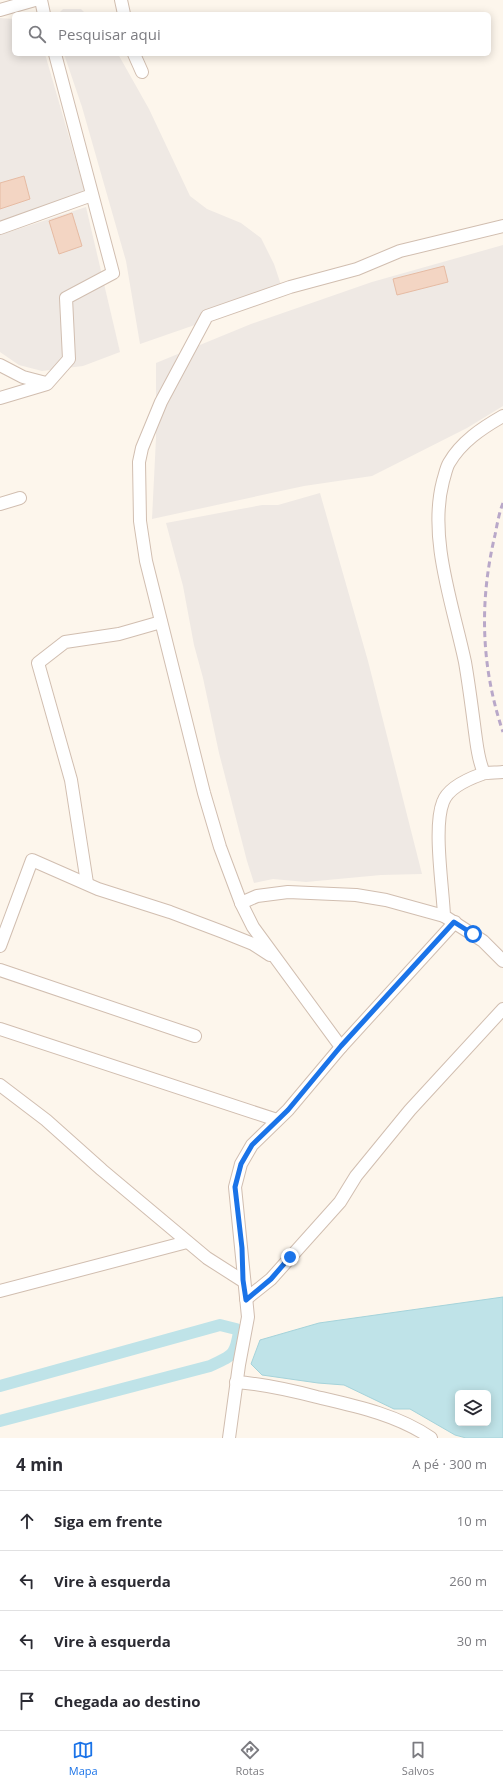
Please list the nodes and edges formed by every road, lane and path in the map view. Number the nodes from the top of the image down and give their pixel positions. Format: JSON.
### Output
{"nodes":[{"id":1,"x":35,"y":0,"type":"edge"},
{"id":2,"x":41,"y":0,"type":"edge"},
{"id":3,"x":121,"y":0,"type":"edge"},
{"id":4,"x":0,"y":10,"type":"edge"},
{"id":5,"x":44,"y":12,"type":"edge"},
{"id":6,"x":124,"y":12,"type":"edge"},
{"id":7,"x":56,"y":56,"type":"edge"},
{"id":8,"x":135,"y":56,"type":"edge"},
{"id":9,"x":142,"y":72,"type":"dead end"},
{"id":10,"x":92,"y":196,"type":"junction"},
{"id":11,"x":503,"y":226,"type":"edge"},
{"id":12,"x":0,"y":228,"type":"edge"},
{"id":13,"x":0,"y":365,"type":"edge"},
{"id":14,"x":48,"y":384,"type":"junction"},
{"id":15,"x":0,"y":398,"type":"edge"},
{"id":16,"x":503,"y":416,"type":"edge"},
{"id":17,"x":20,"y":498,"type":"dead end"},
{"id":18,"x":0,"y":504,"type":"edge"},
{"id":19,"x":161,"y":622,"type":"junction"},
{"id":20,"x":503,"y":772,"type":"edge"},
{"id":21,"x":484,"y":773,"type":"junction"},
{"id":22,"x":87,"y":883,"type":"junction"},
{"id":23,"x":241,"y":902,"type":"junction"},
{"id":24,"x":449,"y":919,"type":"junction"},
{"id":25,"x":0,"y":946,"type":"edge"},
{"id":26,"x":276,"y":959,"type":"junction"},
{"id":27,"x":503,"y":961,"type":"edge"},
{"id":28,"x":0,"y":970,"type":"edge"},
{"id":29,"x":503,"y":1008,"type":"edge"},
{"id":30,"x":0,"y":1029,"type":"edge"},
{"id":31,"x":195,"y":1036,"type":"dead end"},
{"id":32,"x":341,"y":1046,"type":"junction"},
{"id":33,"x":0,"y":1085,"type":"edge"},
{"id":34,"x":277,"y":1120,"type":"junction"},
{"id":35,"x":187,"y":1242,"type":"junction"},
{"id":36,"x":243,"y":1280,"type":"junction"},
{"id":37,"x":0,"y":1291,"type":"edge"},
{"id":38,"x":246,"y":1300,"type":"junction"},
{"id":39,"x":236,"y":1382,"type":"junction"},
{"id":40,"x":229,"y":1438,"type":"edge"},
{"id":41,"x":431,"y":1438,"type":"edge"}],
"edges":[{"from":1,"to":4,"type":"street"},
{"from":2,"to":5,"type":"street"},
{"from":3,"to":6,"type":"street"},
{"from":7,"to":10,"type":"street"},
{"from":8,"to":9,"type":"street"},
{"from":10,"to":12,"type":"street"},
{"from":10,"to":14,"type":"street"},
{"from":11,"to":19,"type":"street"},
{"from":13,"to":14,"type":"street"},
{"from":14,"to":15,"type":"street"},
{"from":16,"to":21,"type":"street"},
{"from":17,"to":18,"type":"street"},
{"from":19,"to":22,"type":"street"},
{"from":19,"to":23,"type":"street"},
{"from":20,"to":21,"type":"street"},
{"from":21,"to":24,"type":"street"},
{"from":22,"to":25,"type":"street"},
{"from":22,"to":26,"type":"street"},
{"from":23,"to":24,"type":"street"},
{"from":23,"to":26,"type":"street"},
{"from":24,"to":27,"type":"street"},
{"from":24,"to":32,"type":"street"},
{"from":26,"to":32,"type":"street"},
{"from":28,"to":31,"type":"street"},
{"from":29,"to":38,"type":"street"},
{"from":30,"to":34,"type":"street"},
{"from":32,"to":34,"type":"street"},
{"from":33,"to":35,"type":"street"},
{"from":34,"to":36,"type":"street"},
{"from":35,"to":36,"type":"street"},
{"from":35,"to":37,"type":"street"},
{"from":36,"to":38,"type":"street"},
{"from":38,"to":39,"type":"street"},
{"from":39,"to":40,"type":"street"},
{"from":39,"to":41,"type":"street"}]}
